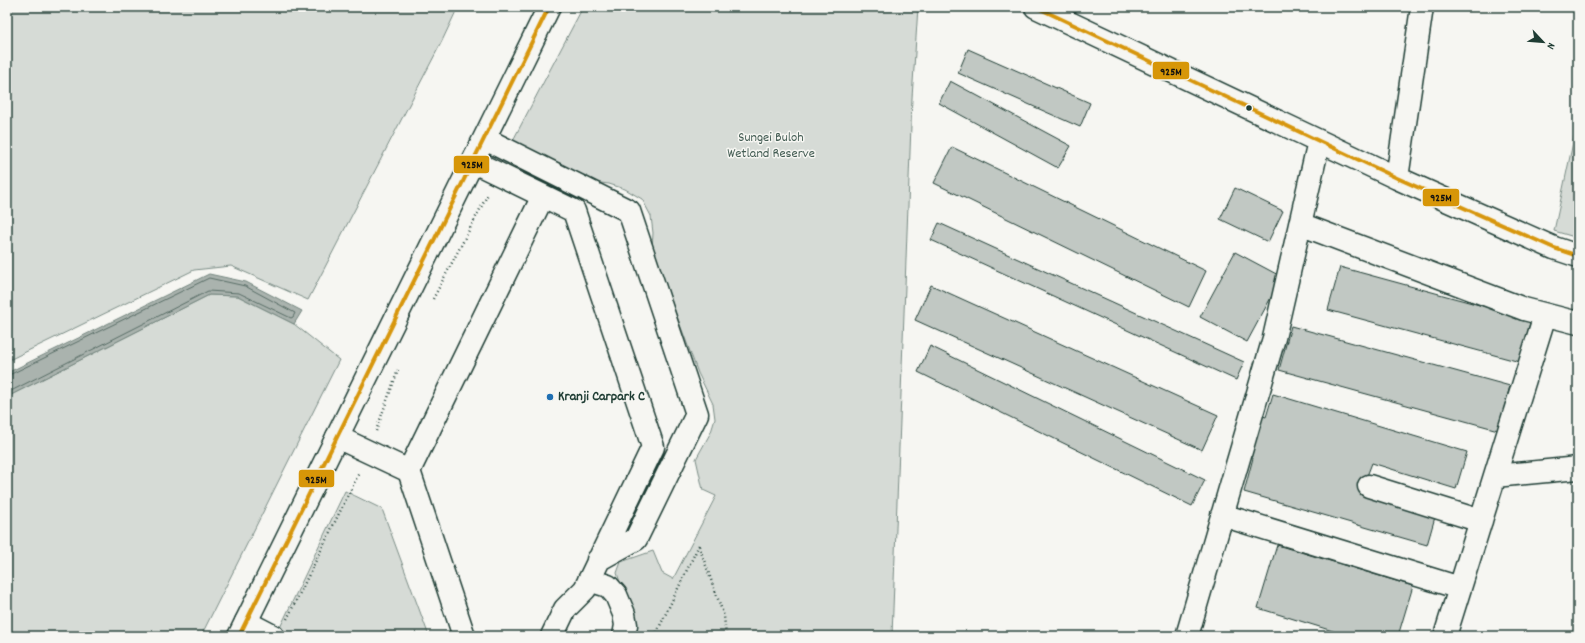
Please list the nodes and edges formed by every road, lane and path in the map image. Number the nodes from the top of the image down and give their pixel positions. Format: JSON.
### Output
{"nodes":[{"id":1,"x":549,"y":7,"type":"edge"},
{"id":2,"x":1422,"y":7,"type":"edge"},
{"id":3,"x":1044,"y":9,"type":"edge"},
{"id":4,"x":485,"y":139,"type":"junction"},
{"id":5,"x":1319,"y":141,"type":"junction"},
{"id":6,"x":474,"y":162,"type":"junction"},
{"id":7,"x":499,"y":174,"type":"junction"},
{"id":8,"x":1397,"y":178,"type":"junction"},
{"id":9,"x":543,"y":196,"type":"junction"},
{"id":10,"x":1300,"y":224,"type":"junction"},
{"id":11,"x":1578,"y":256,"type":"edge"},
{"id":12,"x":432,"y":300,"type":"dead end"},
{"id":13,"x":1545,"y":315,"type":"junction"},
{"id":14,"x":1578,"y":323,"type":"edge"},
{"id":15,"x":400,"y":363,"type":"dead end"},
{"id":16,"x":337,"y":437,"type":"junction"},
{"id":17,"x":369,"y":452,"type":"junction"},
{"id":18,"x":1578,"y":468,"type":"edge"},
{"id":19,"x":408,"y":471,"type":"junction"},
{"id":20,"x":1495,"y":476,"type":"junction"},
{"id":21,"x":1369,"y":486,"type":"dead end"},
{"id":22,"x":1222,"y":515,"type":"junction"},
{"id":23,"x":1481,"y":521,"type":"junction"},
{"id":24,"x":598,"y":560,"type":"junction"},
{"id":25,"x":589,"y":580,"type":"junction"},
{"id":26,"x":1460,"y":588,"type":"junction"},
{"id":27,"x":242,"y":629,"type":"edge"},
{"id":28,"x":279,"y":629,"type":"edge"},
{"id":29,"x":464,"y":636,"type":"edge"},
{"id":30,"x":552,"y":636,"type":"edge"},
{"id":31,"x":624,"y":636,"type":"edge"},
{"id":32,"x":655,"y":636,"type":"edge"},
{"id":33,"x":726,"y":636,"type":"edge"},
{"id":34,"x":1187,"y":636,"type":"edge"},
{"id":35,"x":1445,"y":636,"type":"edge"}],
"edges":[{"from":1,"to":4,"type":"main road"},
{"from":2,"to":8,"type":"main road"},
{"from":3,"to":5,"type":"main road"},
{"from":4,"to":6,"type":"main road"},
{"from":4,"to":24,"type":"main road"},
{"from":5,"to":8,"type":"main road"},
{"from":5,"to":10,"type":"main road"},
{"from":6,"to":7,"type":"main road"},
{"from":6,"to":16,"type":"main road"},
{"from":7,"to":9,"type":"main road"},
{"from":7,"to":12,"type":"path"},
{"from":8,"to":11,"type":"main road"},
{"from":9,"to":19,"type":"main road"},
{"from":9,"to":24,"type":"main road"},
{"from":10,"to":13,"type":"main road"},
{"from":10,"to":22,"type":"main road"},
{"from":13,"to":14,"type":"main road"},
{"from":13,"to":20,"type":"main road"},
{"from":15,"to":17,"type":"path"},
{"from":16,"to":17,"type":"main road"},
{"from":16,"to":27,"type":"main road"},
{"from":17,"to":19,"type":"main road"},
{"from":17,"to":28,"type":"path"},
{"from":18,"to":20,"type":"main road"},
{"from":19,"to":29,"type":"main road"},
{"from":20,"to":23,"type":"main road"},
{"from":21,"to":23,"type":"main road"},
{"from":22,"to":26,"type":"main road"},
{"from":22,"to":34,"type":"main road"},
{"from":23,"to":26,"type":"main road"},
{"from":24,"to":25,"type":"main road"},
{"from":25,"to":30,"type":"main road"},
{"from":25,"to":31,"type":"main road"},
{"from":26,"to":35,"type":"main road"},
{"from":27,"to":28,"type":"main road"},
{"from":32,"to":33,"type":"path"}]}
